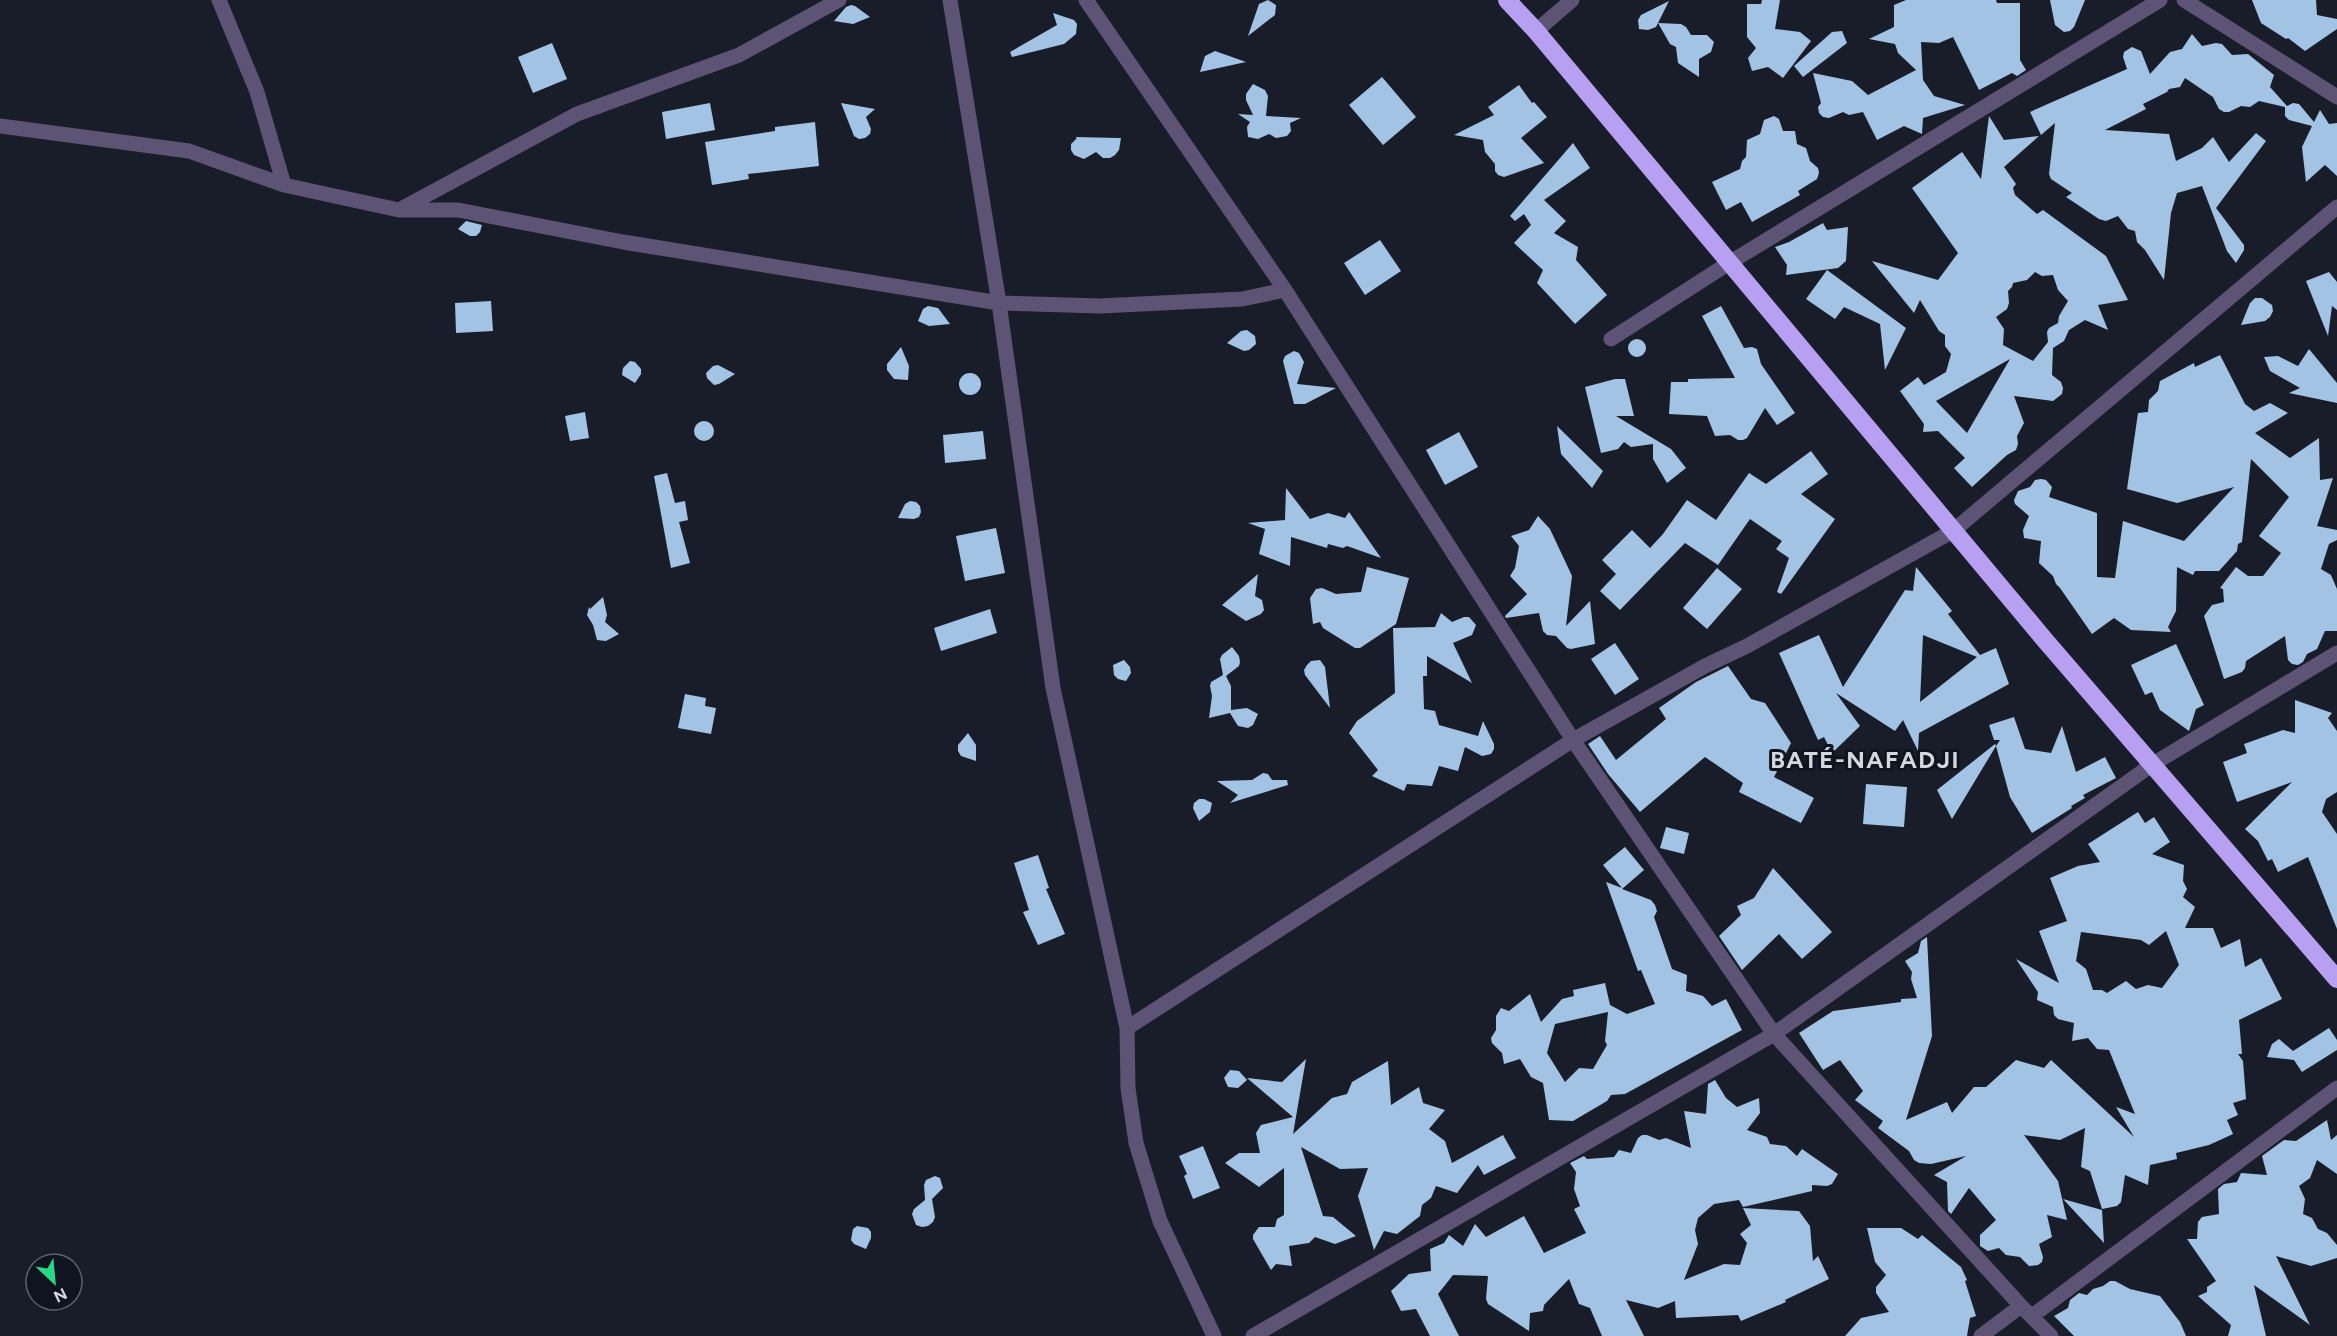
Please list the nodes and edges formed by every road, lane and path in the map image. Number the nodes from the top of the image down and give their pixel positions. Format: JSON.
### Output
{"nodes":[{"id":1,"x":219,"y":0,"type":"edge"},
{"id":2,"x":839,"y":0,"type":"edge"},
{"id":3,"x":950,"y":0,"type":"edge"},
{"id":4,"x":1086,"y":0,"type":"edge"},
{"id":5,"x":1507,"y":0,"type":"edge"},
{"id":6,"x":1572,"y":0,"type":"edge"},
{"id":7,"x":2160,"y":0,"type":"edge"},
{"id":8,"x":2184,"y":0,"type":"edge"},
{"id":9,"x":1536,"y":31,"type":"junction"},
{"id":10,"x":2337,"y":97,"type":"edge"},
{"id":11,"x":0,"y":126,"type":"edge"},
{"id":12,"x":285,"y":185,"type":"junction"},
{"id":13,"x":2337,"y":207,"type":"edge"},
{"id":14,"x":399,"y":210,"type":"junction"},
{"id":15,"x":1729,"y":263,"type":"junction"},
{"id":16,"x":1285,"y":290,"type":"junction"},
{"id":17,"x":999,"y":303,"type":"junction"},
{"id":18,"x":1611,"y":339,"type":"dead end"},
{"id":19,"x":1953,"y":531,"type":"junction"},
{"id":20,"x":2337,"y":653,"type":"edge"},
{"id":21,"x":1573,"y":740,"type":"junction"},
{"id":22,"x":2152,"y":764,"type":"junction"},
{"id":23,"x":2337,"y":979,"type":"edge"},
{"id":24,"x":1127,"y":1028,"type":"junction"},
{"id":25,"x":1774,"y":1034,"type":"junction"},
{"id":26,"x":2337,"y":1088,"type":"edge"},
{"id":27,"x":2026,"y":1311,"type":"junction"},
{"id":28,"x":1214,"y":1336,"type":"edge"},
{"id":29,"x":1253,"y":1336,"type":"edge"},
{"id":30,"x":1981,"y":1336,"type":"edge"},
{"id":31,"x":2051,"y":1336,"type":"edge"}],
"edges":[{"from":1,"to":12,"type":"street"},
{"from":2,"to":14,"type":"street"},
{"from":3,"to":17,"type":"street"},
{"from":4,"to":16,"type":"street"},
{"from":5,"to":9,"type":"highway"},
{"from":6,"to":9,"type":"street"},
{"from":7,"to":15,"type":"street"},
{"from":8,"to":10,"type":"street"},
{"from":9,"to":15,"type":"highway"},
{"from":11,"to":12,"type":"street"},
{"from":12,"to":14,"type":"street"},
{"from":13,"to":19,"type":"street"},
{"from":14,"to":17,"type":"street"},
{"from":15,"to":18,"type":"street"},
{"from":15,"to":19,"type":"highway"},
{"from":16,"to":17,"type":"street"},
{"from":16,"to":21,"type":"street"},
{"from":17,"to":24,"type":"street"},
{"from":19,"to":21,"type":"street"},
{"from":19,"to":22,"type":"highway"},
{"from":20,"to":22,"type":"street"},
{"from":21,"to":24,"type":"street"},
{"from":21,"to":25,"type":"street"},
{"from":22,"to":23,"type":"highway"},
{"from":22,"to":25,"type":"street"},
{"from":24,"to":28,"type":"street"},
{"from":25,"to":27,"type":"street"},
{"from":25,"to":29,"type":"street"},
{"from":26,"to":27,"type":"street"},
{"from":27,"to":30,"type":"street"},
{"from":27,"to":31,"type":"street"}]}
